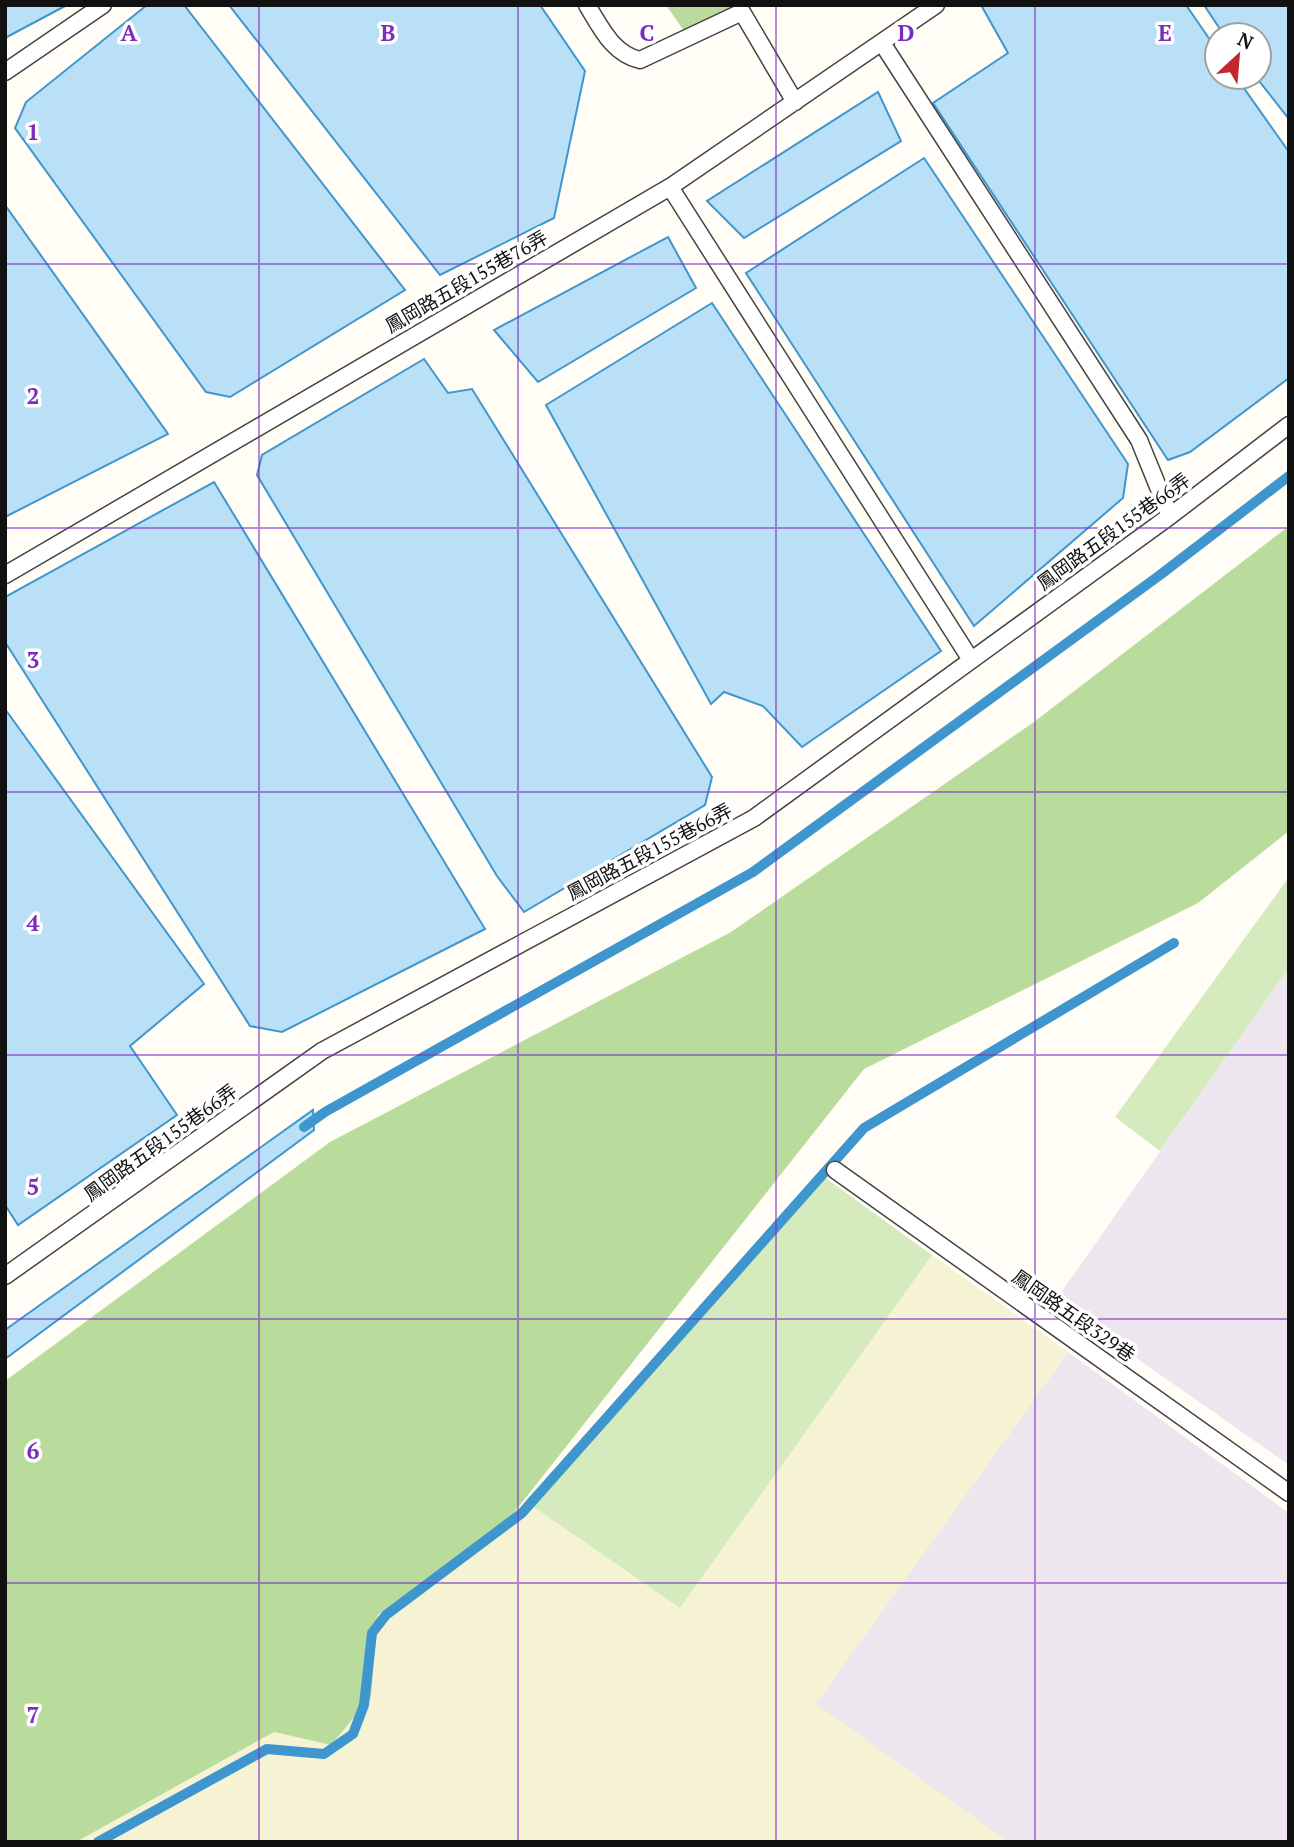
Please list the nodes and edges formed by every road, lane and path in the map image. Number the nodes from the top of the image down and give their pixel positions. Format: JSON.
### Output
{"nodes":[{"id":1,"x":103,"y":5,"type":"edge"},
{"id":2,"x":587,"y":5,"type":"edge"},
{"id":3,"x":936,"y":5,"type":"edge"},
{"id":4,"x":882,"y":43,"type":"junction"},
{"id":5,"x":5,"y":72,"type":"edge"},
{"id":6,"x":795,"y":102,"type":"junction"},
{"id":7,"x":670,"y":187,"type":"junction"},
{"id":8,"x":1289,"y":425,"type":"edge"},
{"id":9,"x":1170,"y":516,"type":"junction"},
{"id":10,"x":5,"y":575,"type":"edge"},
{"id":11,"x":971,"y":660,"type":"junction"},
{"id":12,"x":835,"y":1170,"type":"dead end"},
{"id":13,"x":5,"y":1276,"type":"edge"},
{"id":14,"x":1289,"y":1493,"type":"edge"}],
"edges":[{"from":1,"to":5,"type":"lane"},
{"from":2,"to":6,"type":"lane"},
{"from":3,"to":4,"type":"lane","name":"鳳岡路五段155巷76弄"},
{"from":4,"to":6,"type":"lane","name":"鳳岡路五段155巷76弄"},
{"from":4,"to":9,"type":"lane"},
{"from":6,"to":7,"type":"lane","name":"鳳岡路五段155巷76弄"},
{"from":7,"to":10,"type":"lane","name":"鳳岡路五段155巷76弄"},
{"from":7,"to":11,"type":"lane"},
{"from":8,"to":9,"type":"lane","name":"鳳岡路五段155巷66弄"},
{"from":9,"to":11,"type":"lane","name":"鳳岡路五段155巷66弄"},
{"from":11,"to":13,"type":"lane","name":"鳳岡路五段155巷66弄"},
{"from":12,"to":14,"type":"lane","name":"鳳岡路五段329巷"}]}
